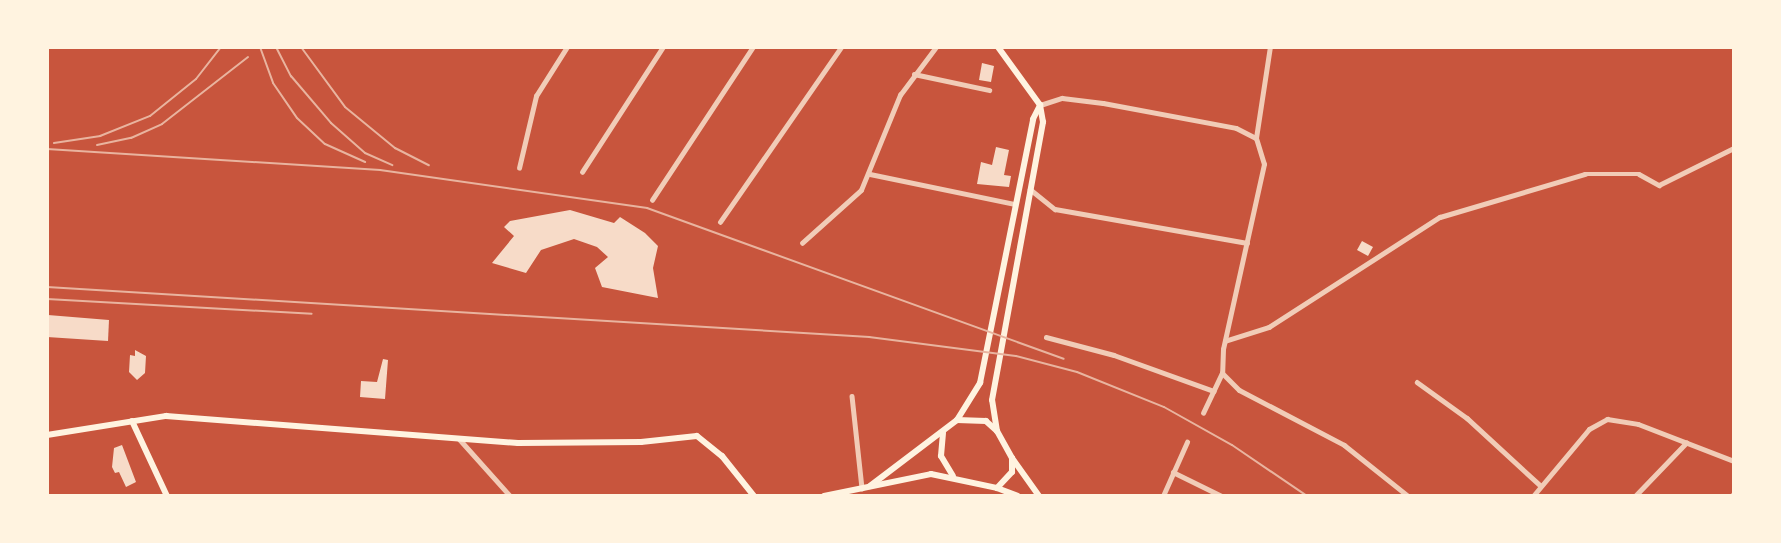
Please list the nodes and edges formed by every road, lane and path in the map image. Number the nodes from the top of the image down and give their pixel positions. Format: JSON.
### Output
{"nodes":[{"id":1,"x":567,"y":47,"type":"edge"},
{"id":2,"x":663,"y":47,"type":"edge"},
{"id":3,"x":753,"y":47,"type":"edge"},
{"id":4,"x":841,"y":47,"type":"edge"},
{"id":5,"x":936,"y":47,"type":"edge"},
{"id":6,"x":998,"y":47,"type":"edge"},
{"id":7,"x":1270,"y":47,"type":"edge"},
{"id":8,"x":913,"y":73,"type":"junction"},
{"id":9,"x":989,"y":90,"type":"dead end"},
{"id":10,"x":1040,"y":105,"type":"junction"},
{"id":11,"x":1256,"y":138,"type":"junction"},
{"id":12,"x":1734,"y":148,"type":"edge"},
{"id":13,"x":519,"y":168,"type":"dead end"},
{"id":14,"x":582,"y":172,"type":"dead end"},
{"id":15,"x":870,"y":174,"type":"junction"},
{"id":16,"x":1029,"y":189,"type":"junction"},
{"id":17,"x":652,"y":200,"type":"dead end"},
{"id":18,"x":1015,"y":204,"type":"junction"},
{"id":19,"x":720,"y":222,"type":"dead end"},
{"id":20,"x":802,"y":243,"type":"dead end"},
{"id":21,"x":1247,"y":243,"type":"junction"},
{"id":22,"x":1046,"y":337,"type":"dead end"},
{"id":23,"x":1225,"y":341,"type":"junction"},
{"id":24,"x":1222,"y":373,"type":"junction"},
{"id":25,"x":1417,"y":382,"type":"dead end"},
{"id":26,"x":1214,"y":391,"type":"junction"},
{"id":27,"x":852,"y":396,"type":"dead end"},
{"id":28,"x":1203,"y":413,"type":"dead end"},
{"id":29,"x":957,"y":420,"type":"junction"},
{"id":30,"x":132,"y":421,"type":"junction"},
{"id":31,"x":997,"y":431,"type":"junction"},
{"id":32,"x":943,"y":433,"type":"junction"},
{"id":33,"x":47,"y":435,"type":"edge"},
{"id":34,"x":459,"y":439,"type":"junction"},
{"id":35,"x":1187,"y":442,"type":"dead end"},
{"id":36,"x":1686,"y":443,"type":"junction"},
{"id":37,"x":1013,"y":458,"type":"junction"},
{"id":38,"x":1734,"y":461,"type":"edge"},
{"id":39,"x":1173,"y":472,"type":"junction"},
{"id":40,"x":953,"y":476,"type":"junction"},
{"id":41,"x":1541,"y":486,"type":"junction"},
{"id":42,"x":866,"y":487,"type":"junction"},
{"id":43,"x":997,"y":488,"type":"junction"},
{"id":44,"x":167,"y":496,"type":"edge"},
{"id":45,"x":510,"y":496,"type":"edge"},
{"id":46,"x":754,"y":496,"type":"edge"},
{"id":47,"x":824,"y":496,"type":"edge"},
{"id":48,"x":1018,"y":496,"type":"edge"},
{"id":49,"x":1039,"y":496,"type":"edge"},
{"id":50,"x":1163,"y":496,"type":"edge"},
{"id":51,"x":1222,"y":496,"type":"edge"},
{"id":52,"x":1408,"y":496,"type":"edge"},
{"id":53,"x":1533,"y":496,"type":"edge"},
{"id":54,"x":1636,"y":496,"type":"edge"}],
"edges":[{"from":1,"to":13,"type":"street"},
{"from":2,"to":14,"type":"street"},
{"from":3,"to":17,"type":"street"},
{"from":4,"to":19,"type":"street"},
{"from":5,"to":8,"type":"street"},
{"from":6,"to":10,"type":"main road"},
{"from":7,"to":11,"type":"street"},
{"from":8,"to":9,"type":"street"},
{"from":8,"to":15,"type":"street"},
{"from":10,"to":11,"type":"street"},
{"from":10,"to":16,"type":"main road"},
{"from":10,"to":18,"type":"main road"},
{"from":11,"to":21,"type":"street"},
{"from":12,"to":23,"type":"street"},
{"from":15,"to":18,"type":"street"},
{"from":15,"to":20,"type":"street"},
{"from":16,"to":21,"type":"street"},
{"from":16,"to":31,"type":"main road"},
{"from":18,"to":29,"type":"main road"},
{"from":21,"to":23,"type":"street"},
{"from":22,"to":26,"type":"street"},
{"from":23,"to":24,"type":"street"},
{"from":24,"to":26,"type":"street"},
{"from":24,"to":52,"type":"street"},
{"from":25,"to":41,"type":"street"},
{"from":26,"to":28,"type":"street"},
{"from":27,"to":42,"type":"street"},
{"from":29,"to":31,"type":"main road"},
{"from":29,"to":32,"type":"main road"},
{"from":30,"to":33,"type":"main road"},
{"from":30,"to":34,"type":"main road"},
{"from":30,"to":44,"type":"main road"},
{"from":31,"to":37,"type":"main road"},
{"from":32,"to":40,"type":"main road"},
{"from":32,"to":42,"type":"main road"},
{"from":34,"to":45,"type":"street"},
{"from":34,"to":46,"type":"main road"},
{"from":35,"to":39,"type":"street"},
{"from":36,"to":38,"type":"street"},
{"from":36,"to":41,"type":"street"},
{"from":36,"to":54,"type":"street"},
{"from":37,"to":43,"type":"main road"},
{"from":37,"to":49,"type":"main road"},
{"from":39,"to":50,"type":"street"},
{"from":39,"to":51,"type":"street"},
{"from":40,"to":42,"type":"main road"},
{"from":40,"to":43,"type":"main road"},
{"from":41,"to":53,"type":"street"},
{"from":42,"to":47,"type":"main road"},
{"from":43,"to":48,"type":"main road"}]}
